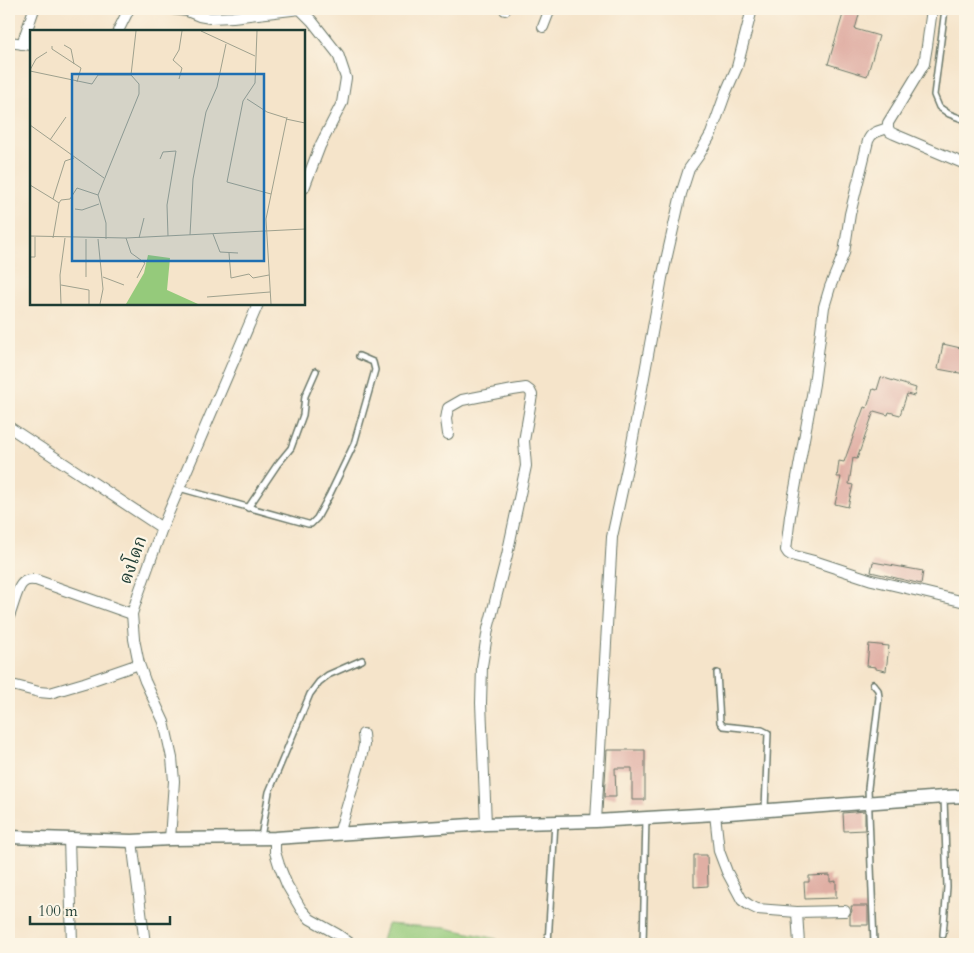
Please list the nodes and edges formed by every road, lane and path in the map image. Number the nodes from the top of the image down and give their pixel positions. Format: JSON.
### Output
{"nodes":[{"id":1,"x":34,"y":9,"type":"edge"},
{"id":2,"x":129,"y":9,"type":"edge"},
{"id":3,"x":172,"y":9,"type":"edge"},
{"id":4,"x":300,"y":9,"type":"edge"},
{"id":5,"x":550,"y":9,"type":"edge"},
{"id":6,"x":752,"y":9,"type":"edge"},
{"id":7,"x":932,"y":9,"type":"edge"},
{"id":8,"x":945,"y":9,"type":"edge"},
{"id":9,"x":543,"y":27,"type":"dead end"},
{"id":10,"x":118,"y":30,"type":"edge"},
{"id":11,"x":9,"y":42,"type":"edge"},
{"id":12,"x":27,"y":44,"type":"edge"},
{"id":13,"x":965,"y":120,"type":"edge"},
{"id":14,"x":888,"y":128,"type":"junction"},
{"id":15,"x":965,"y":164,"type":"edge"},
{"id":16,"x":305,"y":185,"type":"edge"},
{"id":17,"x":258,"y":305,"type":"edge"},
{"id":18,"x":359,"y":356,"type":"dead end"},
{"id":19,"x":316,"y":371,"type":"dead end"},
{"id":20,"x":9,"y":427,"type":"edge"},
{"id":21,"x":448,"y":434,"type":"dead end"},
{"id":22,"x":179,"y":488,"type":"junction"},
{"id":23,"x":248,"y":508,"type":"junction"},
{"id":24,"x":162,"y":528,"type":"junction"},
{"id":25,"x":965,"y":602,"type":"edge"},
{"id":26,"x":132,"y":614,"type":"junction"},
{"id":27,"x":9,"y":616,"type":"edge"},
{"id":28,"x":362,"y":660,"type":"dead end"},
{"id":29,"x":139,"y":664,"type":"junction"},
{"id":30,"x":717,"y":673,"type":"dead end"},
{"id":31,"x":873,"y":684,"type":"dead end"},
{"id":32,"x":16,"y":686,"type":"dead end"},
{"id":33,"x":363,"y":734,"type":"dead end"},
{"id":34,"x":965,"y":796,"type":"edge"},
{"id":35,"x":944,"y":797,"type":"junction"},
{"id":36,"x":869,"y":802,"type":"junction"},
{"id":37,"x":766,"y":810,"type":"junction"},
{"id":38,"x":715,"y":814,"type":"junction"},
{"id":39,"x":646,"y":818,"type":"junction"},
{"id":40,"x":596,"y":820,"type":"junction"},
{"id":41,"x":555,"y":822,"type":"junction"},
{"id":42,"x":486,"y":824,"type":"junction"},
{"id":43,"x":339,"y":834,"type":"junction"},
{"id":44,"x":9,"y":837,"type":"edge"},
{"id":45,"x":68,"y":838,"type":"junction"},
{"id":46,"x":261,"y":838,"type":"junction"},
{"id":47,"x":274,"y":838,"type":"junction"},
{"id":48,"x":170,"y":839,"type":"junction"},
{"id":49,"x":132,"y":841,"type":"junction"},
{"id":50,"x":845,"y":911,"type":"dead end"},
{"id":51,"x":797,"y":912,"type":"junction"},
{"id":52,"x":944,"y":934,"type":"dead end"},
{"id":53,"x":72,"y":944,"type":"edge"},
{"id":54,"x":145,"y":944,"type":"edge"},
{"id":55,"x":351,"y":944,"type":"edge"},
{"id":56,"x":548,"y":944,"type":"edge"},
{"id":57,"x":643,"y":944,"type":"edge"},
{"id":58,"x":799,"y":944,"type":"edge"},
{"id":59,"x":874,"y":944,"type":"edge"}],
"edges":[{"from":1,"to":12,"type":"street"},
{"from":2,"to":10,"type":"street"},
{"from":3,"to":4,"type":"street"},
{"from":4,"to":16,"type":"street"},
{"from":5,"to":9,"type":"street"},
{"from":6,"to":40,"type":"street"},
{"from":7,"to":14,"type":"street"},
{"from":8,"to":13,"type":"lane"},
{"from":11,"to":12,"type":"street"},
{"from":14,"to":15,"type":"street"},
{"from":14,"to":25,"type":"street"},
{"from":17,"to":22,"type":"street","name":"ดงโดก"},
{"from":18,"to":23,"type":"lane"},
{"from":19,"to":23,"type":"lane"},
{"from":20,"to":24,"type":"street"},
{"from":21,"to":42,"type":"street"},
{"from":22,"to":23,"type":"lane"},
{"from":22,"to":24,"type":"street","name":"ดงโดก"},
{"from":24,"to":26,"type":"street","name":"ดงโดก"},
{"from":26,"to":27,"type":"street"},
{"from":26,"to":29,"type":"street","name":"ดงโดก"},
{"from":28,"to":46,"type":"lane"},
{"from":29,"to":32,"type":"street"},
{"from":29,"to":48,"type":"street","name":"ดงโดก"},
{"from":30,"to":37,"type":"lane"},
{"from":31,"to":36,"type":"lane"},
{"from":33,"to":43,"type":"street"},
{"from":34,"to":35,"type":"street"},
{"from":35,"to":36,"type":"street"},
{"from":35,"to":52,"type":"lane"},
{"from":36,"to":37,"type":"street"},
{"from":36,"to":59,"type":"lane"},
{"from":37,"to":38,"type":"street"},
{"from":38,"to":39,"type":"street"},
{"from":38,"to":51,"type":"street"},
{"from":39,"to":40,"type":"street"},
{"from":39,"to":57,"type":"lane"},
{"from":40,"to":41,"type":"street"},
{"from":41,"to":42,"type":"street"},
{"from":41,"to":56,"type":"lane"},
{"from":42,"to":43,"type":"street"},
{"from":43,"to":47,"type":"street"},
{"from":44,"to":45,"type":"street"},
{"from":45,"to":49,"type":"street"},
{"from":45,"to":53,"type":"street"},
{"from":46,"to":47,"type":"street"},
{"from":46,"to":48,"type":"street"},
{"from":47,"to":55,"type":"street"},
{"from":48,"to":49,"type":"street"},
{"from":49,"to":54,"type":"street"},
{"from":50,"to":51,"type":"street"},
{"from":51,"to":58,"type":"street"}]}
